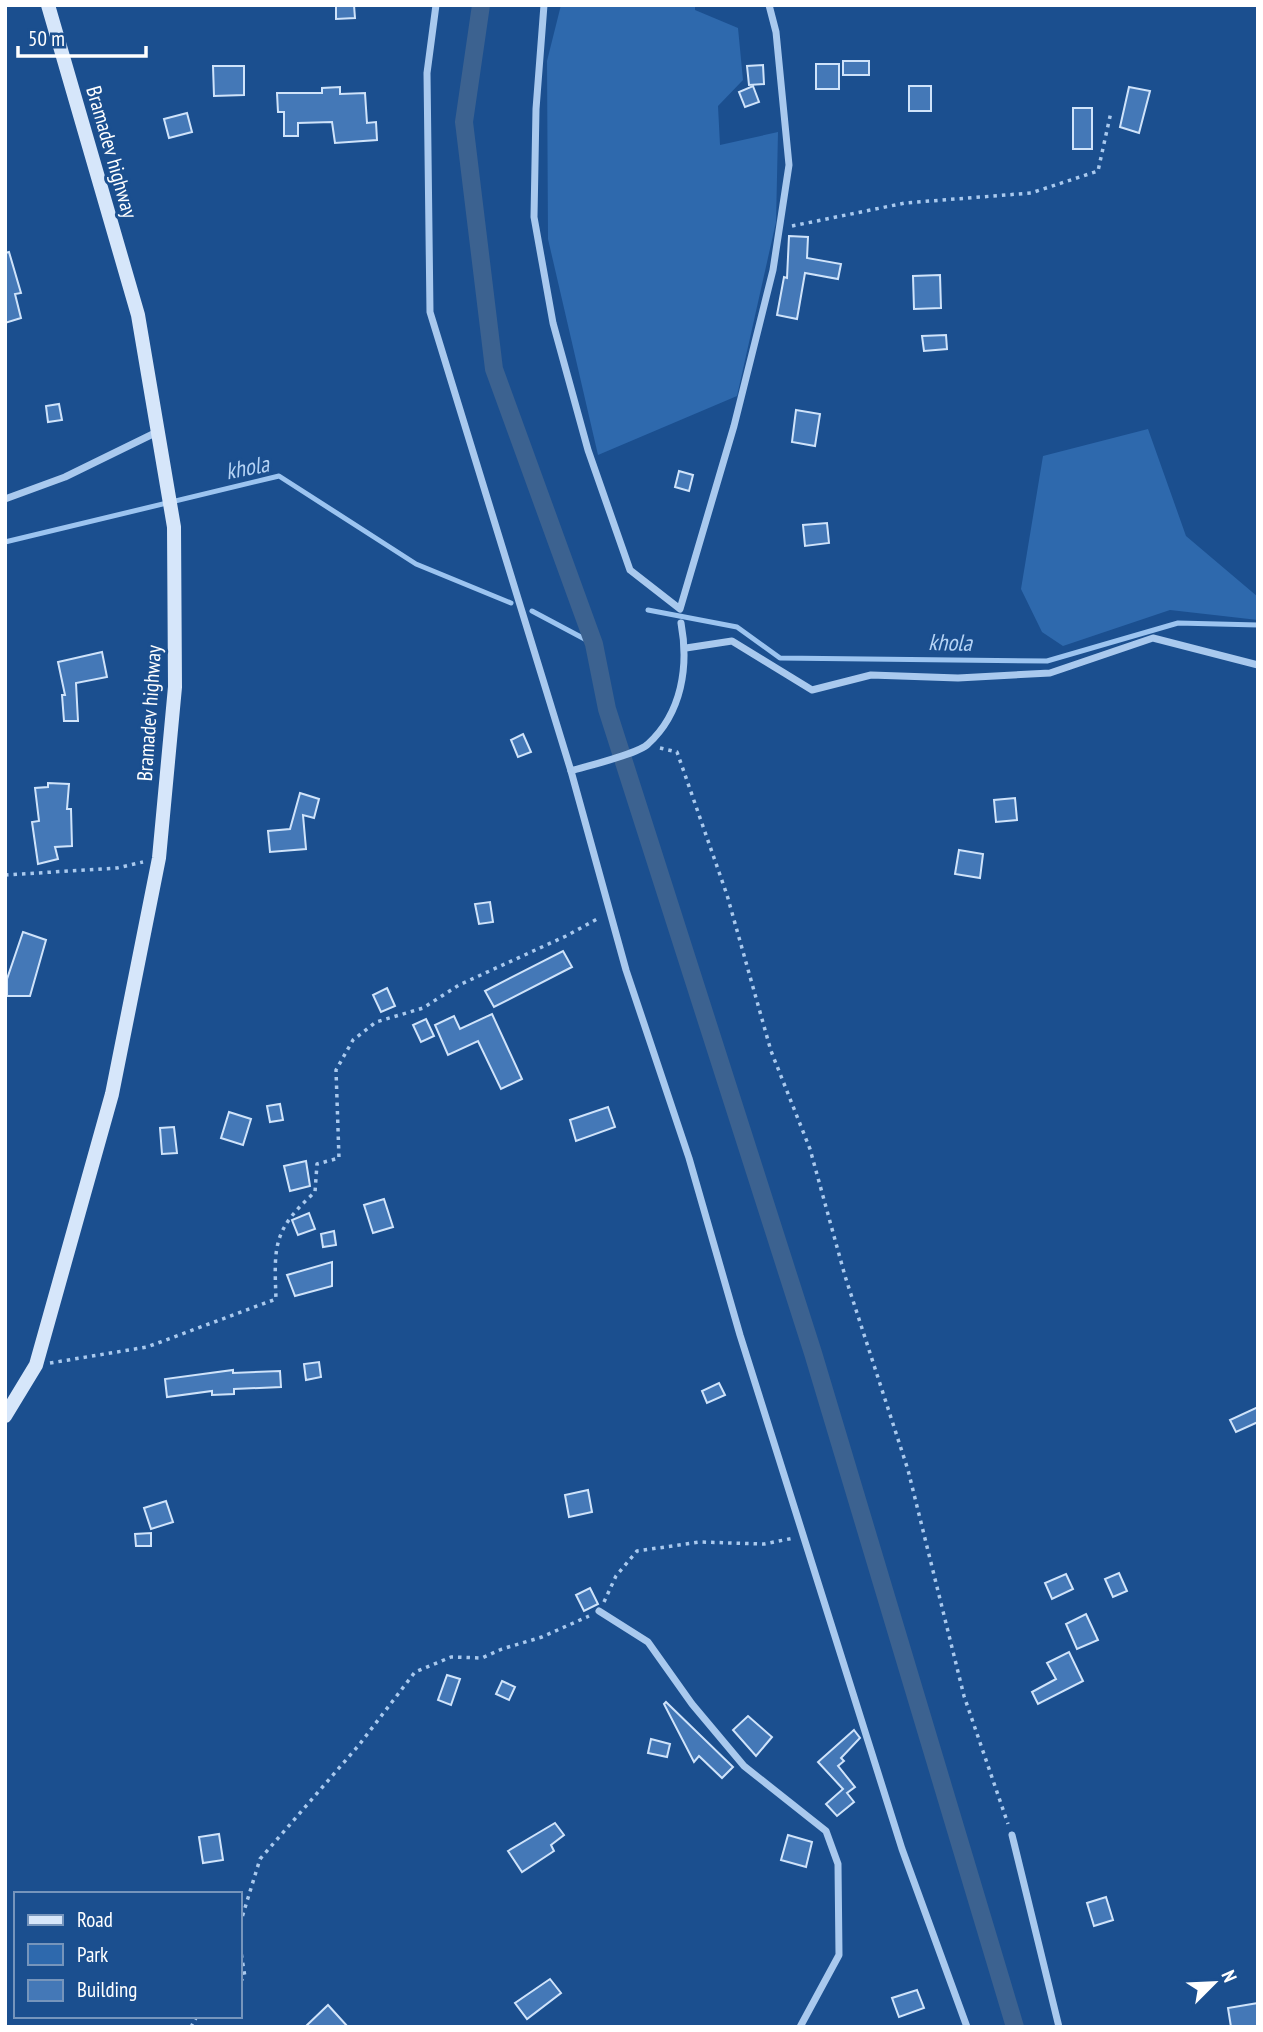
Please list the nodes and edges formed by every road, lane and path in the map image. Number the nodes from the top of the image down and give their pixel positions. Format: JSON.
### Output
{"nodes":[{"id":1,"x":48,"y":5,"type":"edge"},
{"id":2,"x":436,"y":5,"type":"edge"},
{"id":3,"x":544,"y":5,"type":"edge"},
{"id":4,"x":769,"y":5,"type":"edge"},
{"id":5,"x":1111,"y":112,"type":"dead end"},
{"id":6,"x":779,"y":228,"type":"junction"},
{"id":7,"x":157,"y":432,"type":"junction"},
{"id":8,"x":5,"y":499,"type":"edge"},
{"id":9,"x":681,"y":623,"type":"dead end"},
{"id":10,"x":686,"y":648,"type":"junction"},
{"id":11,"x":1258,"y":665,"type":"edge"},
{"id":12,"x":647,"y":746,"type":"junction"},
{"id":13,"x":571,"y":771,"type":"junction"},
{"id":14,"x":159,"y":858,"type":"junction"},
{"id":15,"x":5,"y":875,"type":"edge"},
{"id":16,"x":610,"y":912,"type":"junction"},
{"id":17,"x":36,"y":1365,"type":"junction"},
{"id":18,"x":5,"y":1416,"type":"edge"},
{"id":19,"x":803,"y":1536,"type":"junction"},
{"id":20,"x":599,"y":1611,"type":"junction"},
{"id":21,"x":1012,"y":1835,"type":"joint"},
{"id":22,"x":242,"y":1918,"type":"edge"},
{"id":23,"x":242,"y":1958,"type":"edge"},
{"id":24,"x":242,"y":1979,"type":"edge"},
{"id":25,"x":800,"y":2027,"type":"edge"},
{"id":26,"x":967,"y":2027,"type":"edge"},
{"id":27,"x":1059,"y":2027,"type":"edge"}],
"edges":[{"from":1,"to":7,"type":"street","name":"Bramadev highway"},
{"from":2,"to":13,"type":"street"},
{"from":3,"to":6,"type":"street"},
{"from":4,"to":6,"type":"street"},
{"from":5,"to":6,"type":"path"},
{"from":7,"to":8,"type":"street"},
{"from":7,"to":14,"type":"street","name":"Bramadev highway"},
{"from":9,"to":10,"type":"street"},
{"from":10,"to":11,"type":"street"},
{"from":10,"to":12,"type":"street"},
{"from":12,"to":13,"type":"street"},
{"from":12,"to":21,"type":"path"},
{"from":13,"to":16,"type":"street"},
{"from":14,"to":15,"type":"path"},
{"from":14,"to":17,"type":"street","name":"Bramadev highway"},
{"from":16,"to":17,"type":"path"},
{"from":16,"to":19,"type":"street"},
{"from":17,"to":18,"type":"street","name":"Bramadev highway"},
{"from":19,"to":20,"type":"path"},
{"from":19,"to":26,"type":"street"},
{"from":20,"to":22,"type":"path"},
{"from":20,"to":25,"type":"street"},
{"from":21,"to":27,"type":"street"},
{"from":23,"to":24,"type":"path"}]}
